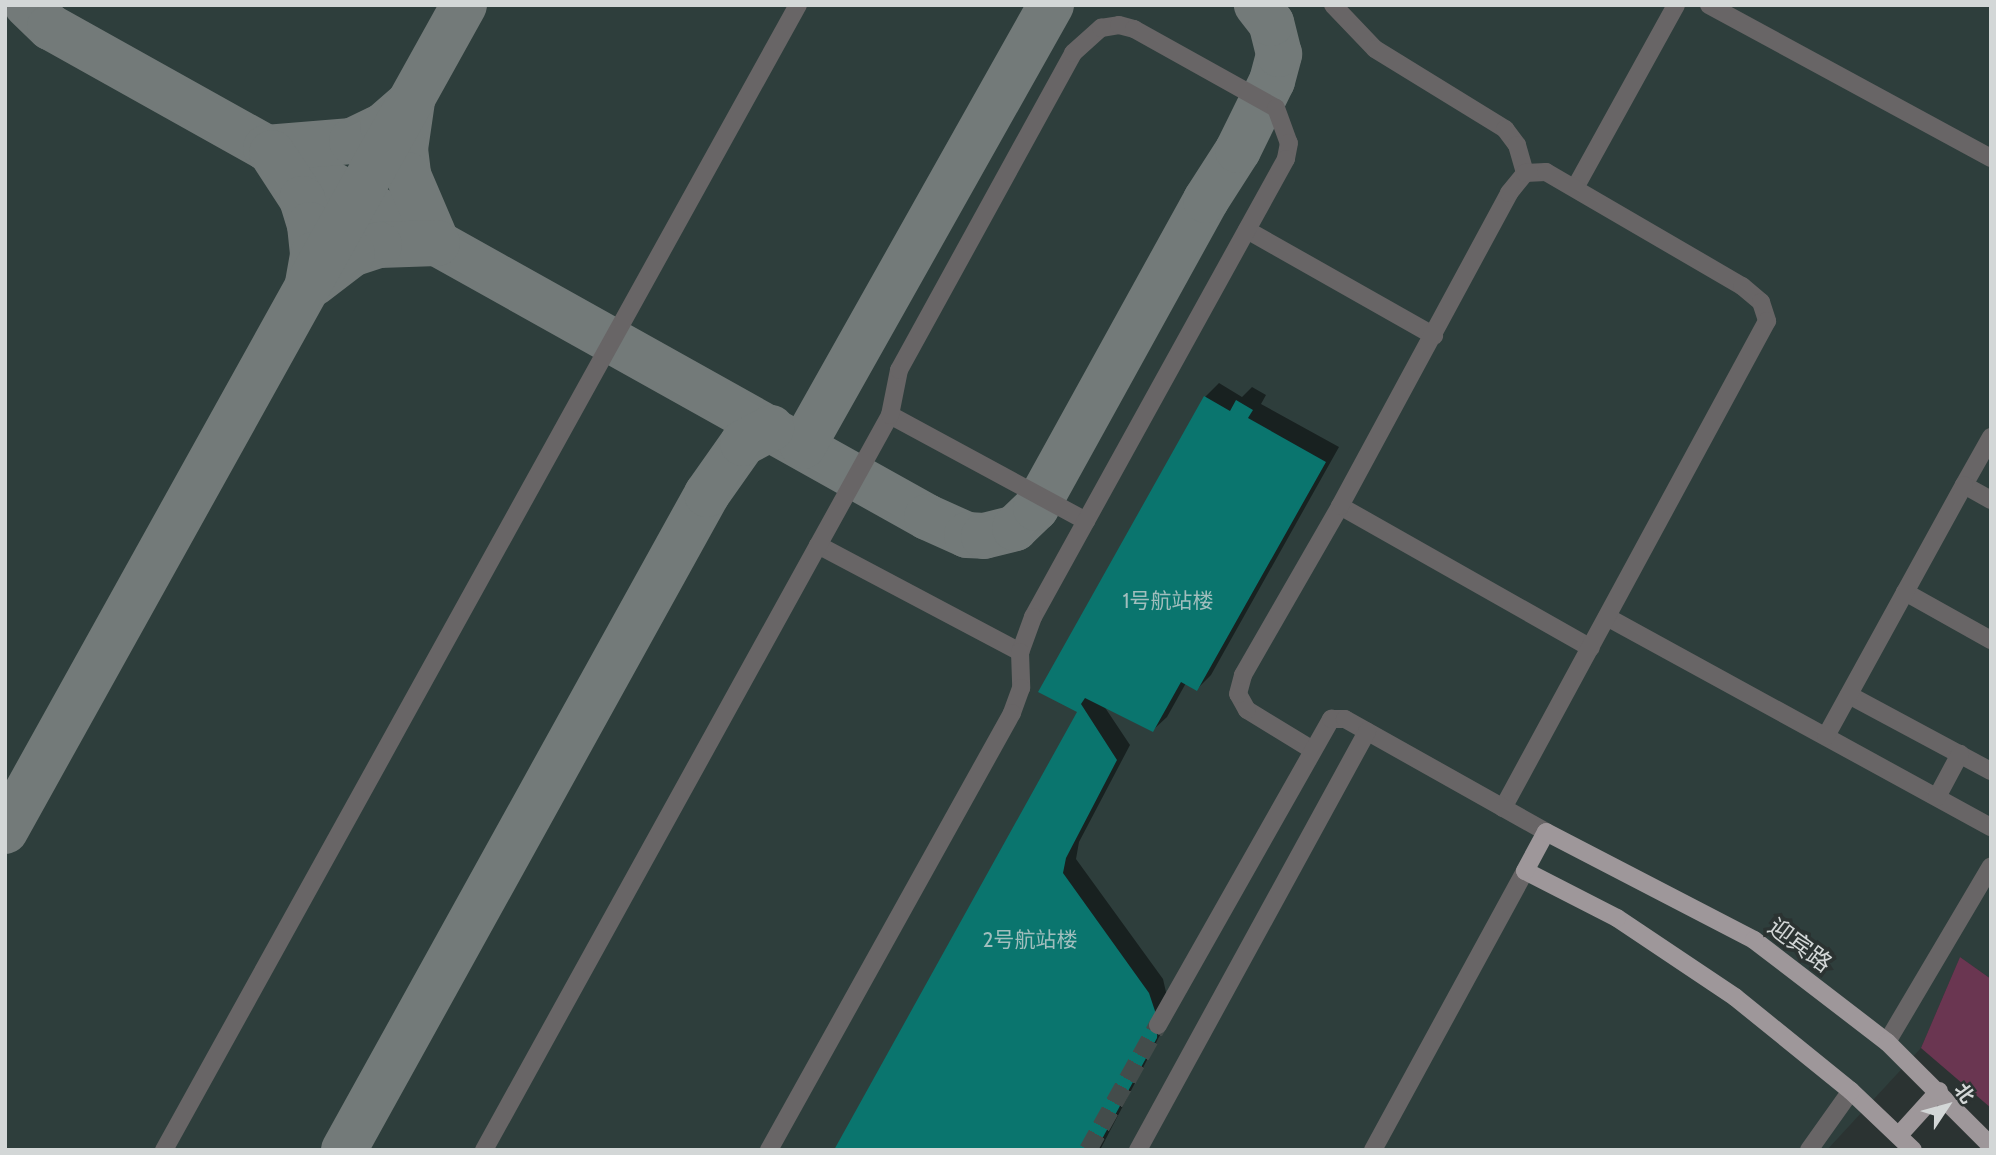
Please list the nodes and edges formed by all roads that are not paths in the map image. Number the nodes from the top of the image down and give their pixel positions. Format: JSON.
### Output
{"nodes":[{"id":1,"x":798,"y":5,"type":"edge"},
{"id":2,"x":1333,"y":5,"type":"edge"},
{"id":3,"x":1676,"y":5,"type":"edge"},
{"id":4,"x":1709,"y":5,"type":"edge"},
{"id":5,"x":1991,"y":159,"type":"edge"},
{"id":6,"x":1525,"y":173,"type":"junction"},
{"id":7,"x":1575,"y":188,"type":"junction"},
{"id":8,"x":1247,"y":230,"type":"junction"},
{"id":9,"x":1434,"y":335,"type":"junction"},
{"id":10,"x":890,"y":415,"type":"junction"},
{"id":11,"x":1991,"y":437,"type":"edge"},
{"id":12,"x":1964,"y":485,"type":"junction"},
{"id":13,"x":1991,"y":500,"type":"edge"},
{"id":14,"x":1340,"y":506,"type":"junction"},
{"id":15,"x":1086,"y":521,"type":"junction"},
{"id":16,"x":818,"y":545,"type":"junction"},
{"id":17,"x":1905,"y":592,"type":"junction"},
{"id":18,"x":1607,"y":617,"type":"junction"},
{"id":19,"x":1991,"y":640,"type":"edge"},
{"id":20,"x":1591,"y":648,"type":"junction"},
{"id":21,"x":1020,"y":652,"type":"junction"},
{"id":22,"x":1849,"y":695,"type":"junction"},
{"id":23,"x":1367,"y":732,"type":"junction"},
{"id":24,"x":1826,"y":736,"type":"junction"},
{"id":25,"x":1311,"y":749,"type":"junction"},
{"id":26,"x":1960,"y":754,"type":"junction"},
{"id":27,"x":1991,"y":771,"type":"edge"},
{"id":28,"x":1937,"y":797,"type":"junction"},
{"id":29,"x":1503,"y":808,"type":"junction"},
{"id":30,"x":1991,"y":827,"type":"edge"},
{"id":31,"x":1546,"y":832,"type":"junction"},
{"id":32,"x":1991,"y":866,"type":"edge"},
{"id":33,"x":1525,"y":871,"type":"junction"},
{"id":34,"x":1158,"y":1025,"type":"tunnel mouth"},
{"id":35,"x":1888,"y":1042,"type":"junction"},
{"id":36,"x":1851,"y":1091,"type":"junction"},
{"id":37,"x":1939,"y":1091,"type":"junction"},
{"id":38,"x":1900,"y":1134,"type":"junction"},
{"id":39,"x":1991,"y":1146,"type":"edge"},
{"id":40,"x":164,"y":1150,"type":"edge"},
{"id":41,"x":484,"y":1150,"type":"edge"},
{"id":42,"x":769,"y":1150,"type":"edge"},
{"id":43,"x":1138,"y":1150,"type":"edge"},
{"id":44,"x":1373,"y":1150,"type":"edge"},
{"id":45,"x":1810,"y":1150,"type":"edge"},
{"id":46,"x":1913,"y":1150,"type":"edge"}],
"edges":[{"from":1,"to":40,"type":"street"},
{"from":2,"to":6,"type":"street"},
{"from":3,"to":7,"type":"street"},
{"from":4,"to":5,"type":"street"},
{"from":6,"to":7,"type":"street"},
{"from":6,"to":9,"type":"street"},
{"from":7,"to":18,"type":"street"},
{"from":8,"to":9,"type":"street"},
{"from":8,"to":10,"type":"street"},
{"from":8,"to":15,"type":"street"},
{"from":9,"to":14,"type":"street"},
{"from":10,"to":15,"type":"street"},
{"from":10,"to":16,"type":"street"},
{"from":11,"to":12,"type":"street"},
{"from":12,"to":13,"type":"street"},
{"from":12,"to":17,"type":"street"},
{"from":14,"to":20,"type":"street"},
{"from":14,"to":25,"type":"street"},
{"from":15,"to":21,"type":"street"},
{"from":16,"to":21,"type":"street"},
{"from":16,"to":41,"type":"street"},
{"from":17,"to":19,"type":"street"},
{"from":17,"to":22,"type":"street"},
{"from":18,"to":20,"type":"street"},
{"from":18,"to":24,"type":"street"},
{"from":20,"to":29,"type":"street"},
{"from":21,"to":42,"type":"street"},
{"from":22,"to":24,"type":"street"},
{"from":22,"to":26,"type":"street"},
{"from":23,"to":25,"type":"street"},
{"from":23,"to":29,"type":"street"},
{"from":23,"to":43,"type":"street"},
{"from":24,"to":28,"type":"street"},
{"from":25,"to":34,"type":"street"},
{"from":26,"to":27,"type":"street"},
{"from":26,"to":28,"type":"street"},
{"from":28,"to":30,"type":"street"},
{"from":29,"to":31,"type":"street"},
{"from":31,"to":33,"type":"main road"},
{"from":31,"to":35,"type":"main road","name":"迎宾路"},
{"from":32,"to":35,"type":"street"},
{"from":33,"to":36,"type":"main road"},
{"from":33,"to":44,"type":"street"},
{"from":35,"to":37,"type":"main road","name":"迎宾路"},
{"from":36,"to":38,"type":"main road"},
{"from":36,"to":45,"type":"street"},
{"from":37,"to":38,"type":"main road"},
{"from":37,"to":39,"type":"main road","name":"迎宾路"},
{"from":38,"to":46,"type":"main road"}]}
